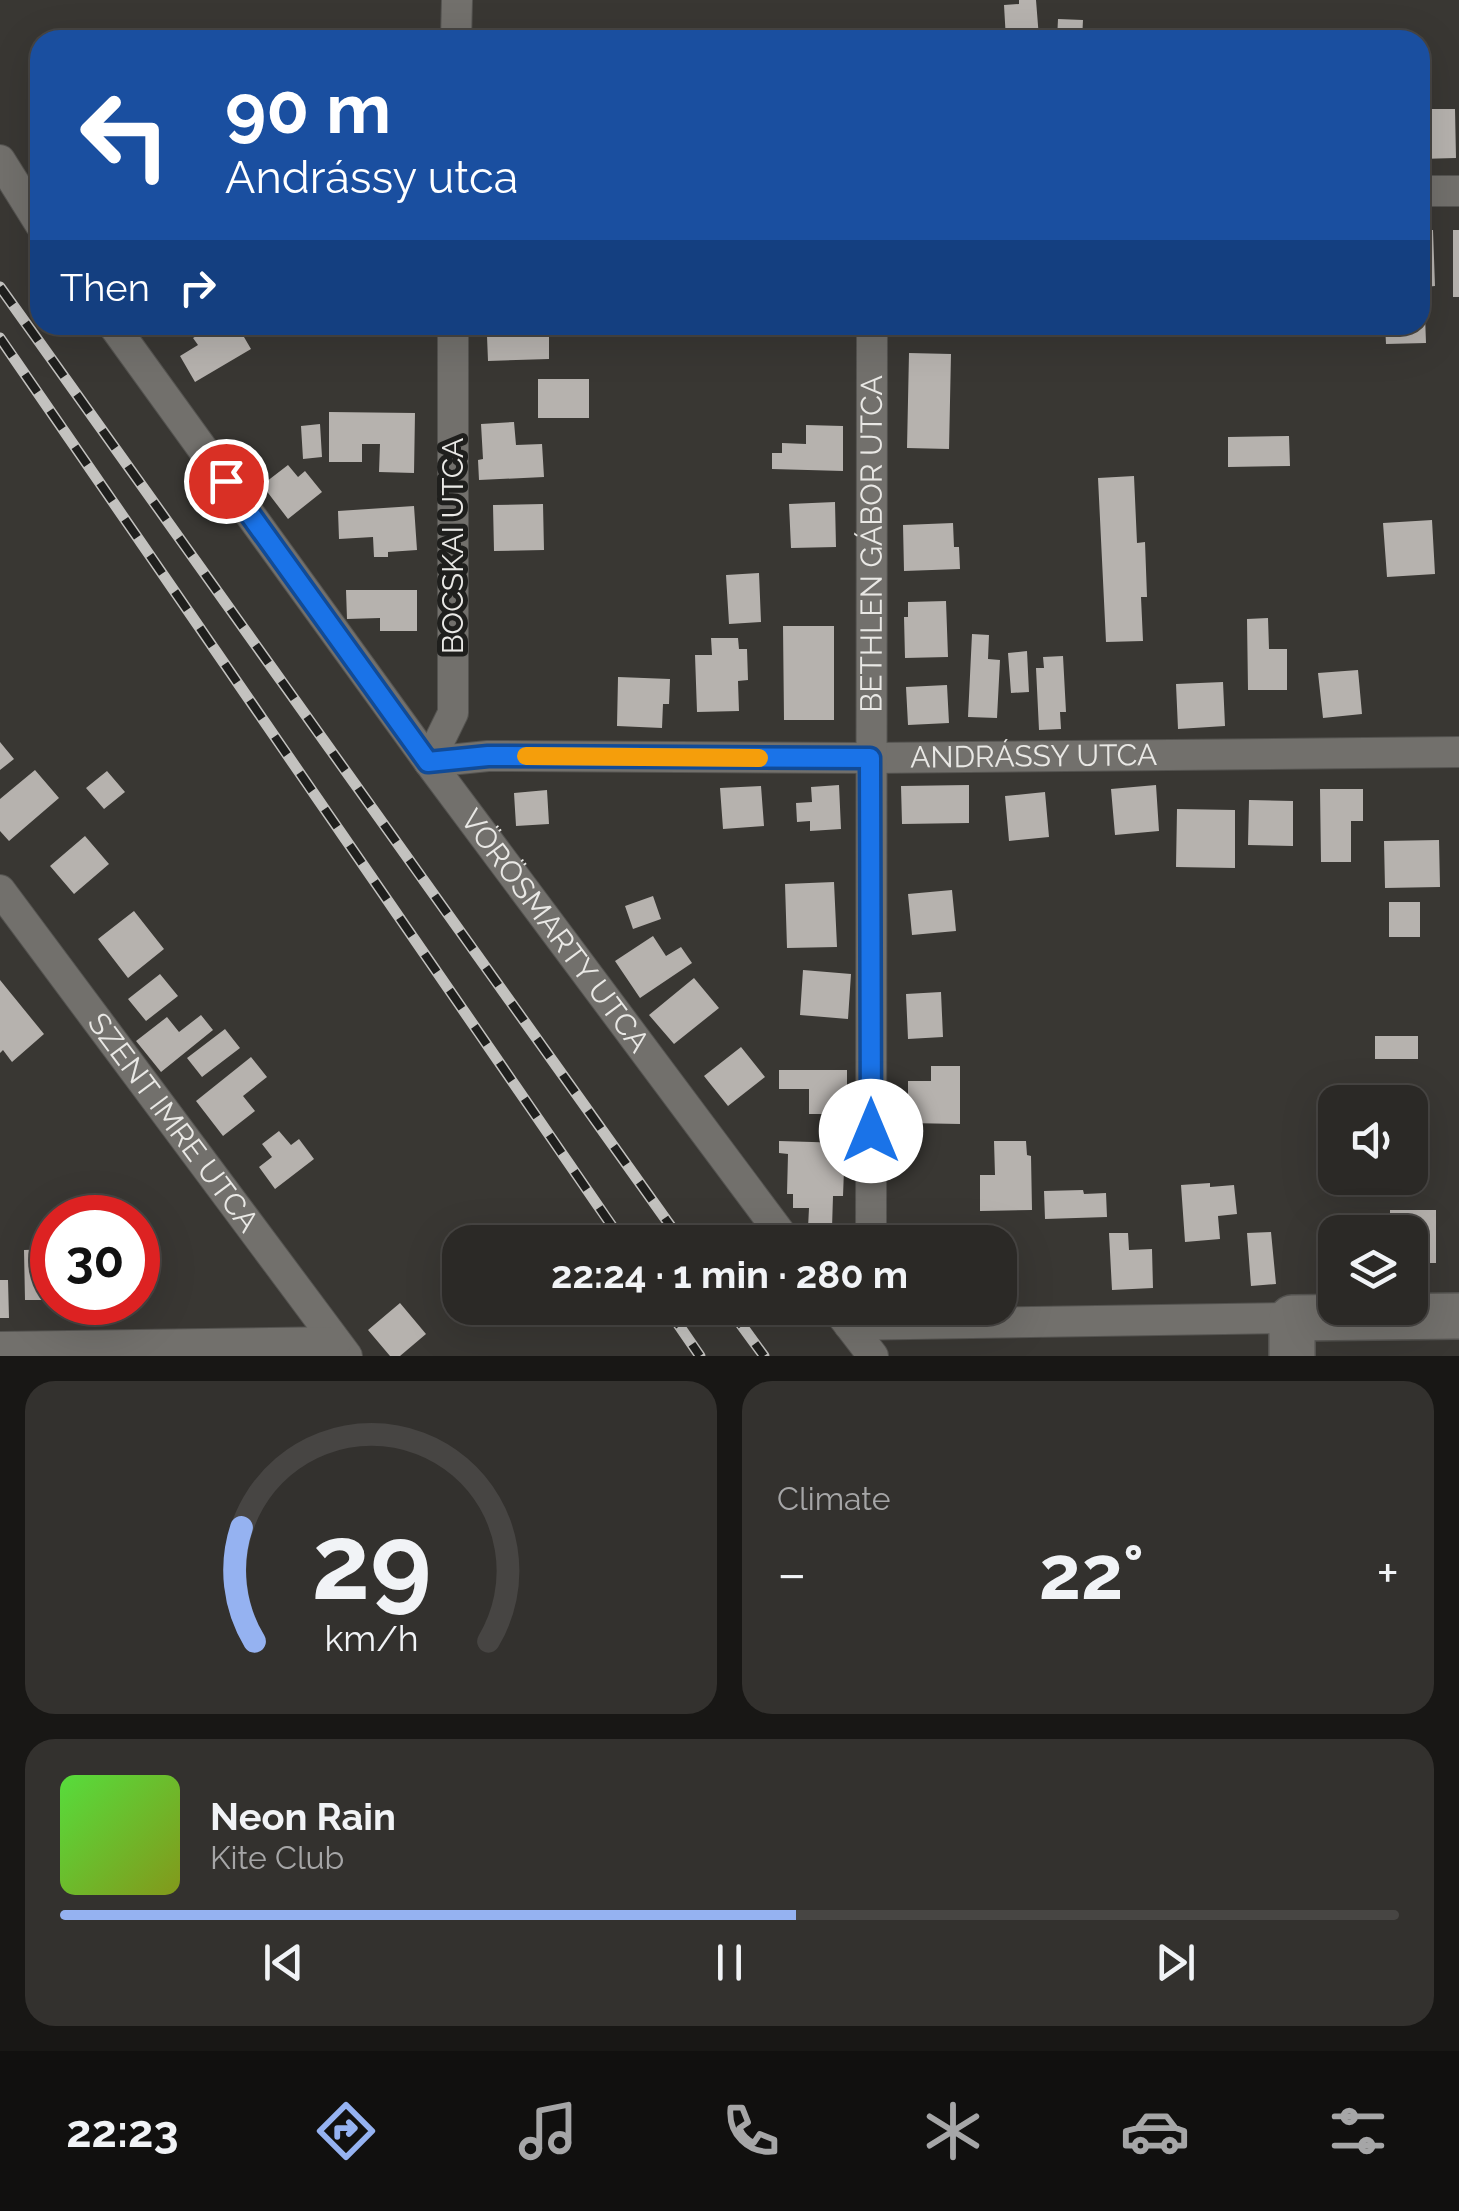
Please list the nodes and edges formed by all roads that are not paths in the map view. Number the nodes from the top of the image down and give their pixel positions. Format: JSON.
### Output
{"nodes":[{"id":1,"x":457,"y":0,"type":"edge"},
{"id":2,"x":456,"y":30,"type":"edge"},
{"id":3,"x":0,"y":160,"type":"edge"},
{"id":4,"x":1430,"y":191,"type":"edge"},
{"id":5,"x":1459,"y":191,"type":"edge"},
{"id":6,"x":30,"y":205,"type":"edge"},
{"id":7,"x":120,"y":335,"type":"edge"},
{"id":8,"x":453,"y":335,"type":"edge"},
{"id":9,"x":872,"y":335,"type":"edge"},
{"id":10,"x":1459,"y":752,"type":"edge"},
{"id":11,"x":870,"y":758,"type":"junction"},
{"id":12,"x":428,"y":762,"type":"junction"},
{"id":13,"x":0,"y":890,"type":"edge"},
{"id":14,"x":775,"y":1225,"type":"edge"},
{"id":15,"x":871,"y":1225,"type":"edge"},
{"id":16,"x":1459,"y":1316,"type":"edge"},
{"id":17,"x":1017,"y":1322,"type":"edge"},
{"id":18,"x":854,"y":1325,"type":"edge"},
{"id":19,"x":1292,"y":1337,"type":"edge"},
{"id":20,"x":0,"y":1347,"type":"edge"},
{"id":21,"x":341,"y":1349,"type":"edge"},
{"id":22,"x":873,"y":1356,"type":"edge"}],
"edges":[{"from":1,"to":2,"type":"street"},
{"from":3,"to":6,"type":"street"},
{"from":4,"to":5,"type":"street"},
{"from":7,"to":12,"type":"street","name":"VÖRÖSMARTY UTCA"},
{"from":8,"to":12,"type":"street","name":"BOCSKAI UTCA"},
{"from":9,"to":11,"type":"street","name":"BETHLEN GÁBOR UTCA"},
{"from":10,"to":11,"type":"street","name":"ANDRÁSSY UTCA"},
{"from":11,"to":12,"type":"street","name":"ANDRÁSSY UTCA"},
{"from":11,"to":15,"type":"street","name":"BETHLEN GÁBOR UTCA"},
{"from":12,"to":14,"type":"street","name":"VÖRÖSMARTY UTCA"},
{"from":13,"to":21,"type":"street","name":"SZENT IMRE UTCA"},
{"from":16,"to":19,"type":"street"},
{"from":17,"to":19,"type":"street"},
{"from":18,"to":22,"type":"street"},
{"from":20,"to":21,"type":"street"}]}
